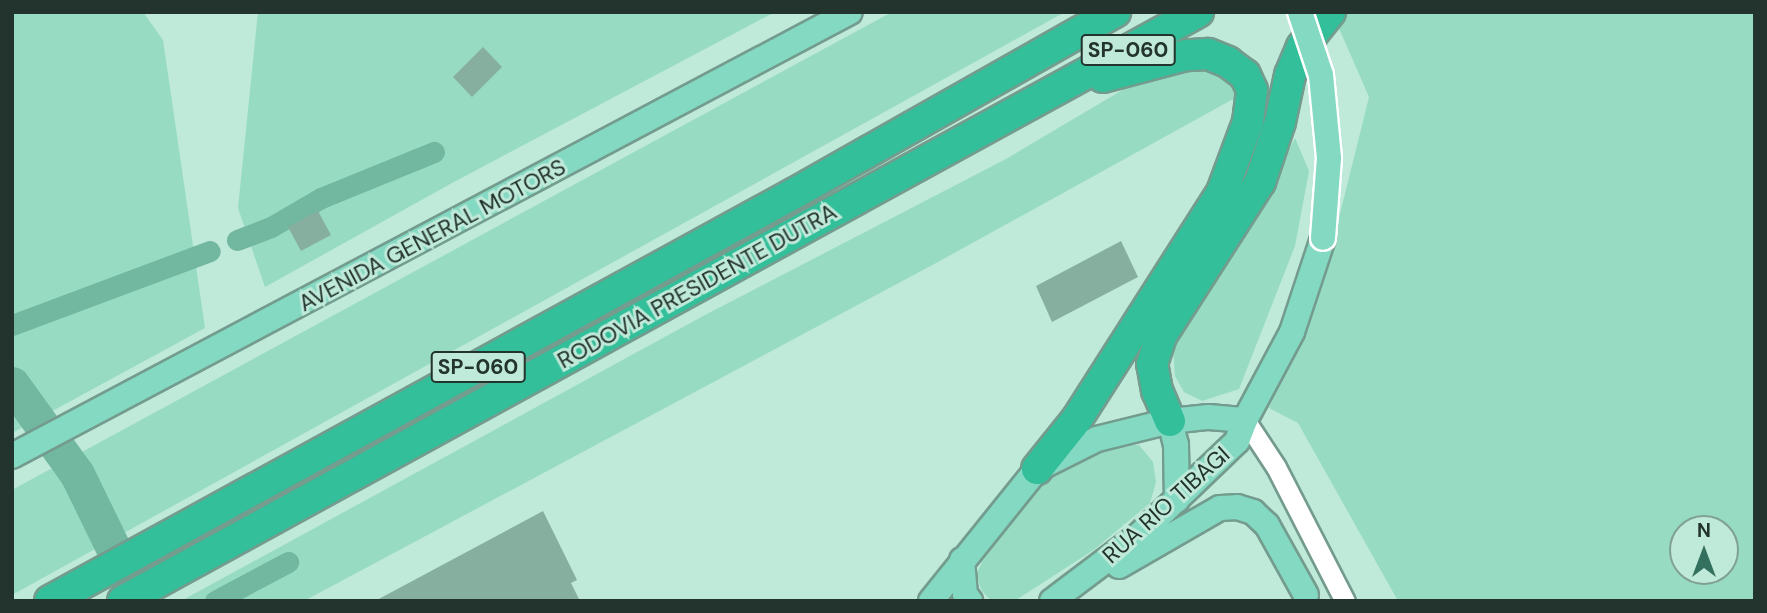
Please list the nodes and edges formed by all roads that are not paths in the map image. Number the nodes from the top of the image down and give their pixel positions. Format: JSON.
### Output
{"nodes":[{"id":1,"x":850,"y":12,"type":"edge"},
{"id":2,"x":1198,"y":12,"type":"edge"},
{"id":3,"x":1300,"y":12,"type":"edge"},
{"id":4,"x":1330,"y":12,"type":"edge"},
{"id":5,"x":1105,"y":16,"type":"edge"},
{"id":6,"x":1059,"y":89,"type":"junction"},
{"id":7,"x":1244,"y":420,"type":"junction"},
{"id":8,"x":1170,"y":421,"type":"junction"},
{"id":9,"x":12,"y":456,"type":"edge"},
{"id":10,"x":1037,"y":469,"type":"junction"},
{"id":11,"x":1177,"y":500,"type":"junction"},
{"id":12,"x":962,"y":560,"type":"junction"},
{"id":13,"x":1304,"y":599,"type":"edge"},
{"id":14,"x":50,"y":601,"type":"edge"},
{"id":15,"x":123,"y":601,"type":"edge"},
{"id":16,"x":931,"y":601,"type":"edge"},
{"id":17,"x":970,"y":601,"type":"edge"},
{"id":18,"x":1053,"y":601,"type":"edge"},
{"id":19,"x":1345,"y":601,"type":"edge"}],
"edges":[{"from":1,"to":9,"type":"main road","name":"AVENIDA GENERAL MOTORS"},
{"from":2,"to":6,"type":"highway","name":"RODOVIA PRESIDENTE DUTRA","number":"SP-060"},
{"from":3,"to":7,"type":"main road","name":"RUA RIO TIBAGI","bridge":true},
{"from":4,"to":8,"type":"highway"},
{"from":5,"to":14,"type":"highway","name":"RODOVIA PRESIDENTE DUTRA","number":"SP-060"},
{"from":6,"to":10,"type":"highway"},
{"from":6,"to":15,"type":"highway","name":"RODOVIA PRESIDENTE DUTRA","number":"SP-060"},
{"from":7,"to":8,"type":"main road"},
{"from":7,"to":11,"type":"main road","name":"RUA RIO TIBAGI"},
{"from":7,"to":19,"type":"street"},
{"from":8,"to":10,"type":"main road"},
{"from":8,"to":11,"type":"main road"},
{"from":10,"to":12,"type":"main road"},
{"from":11,"to":18,"type":"main road","name":"RUA RIO TIBAGI"},
{"from":12,"to":16,"type":"main road"},
{"from":12,"to":17,"type":"main road"},
{"from":13,"to":18,"type":"main road"}]}
